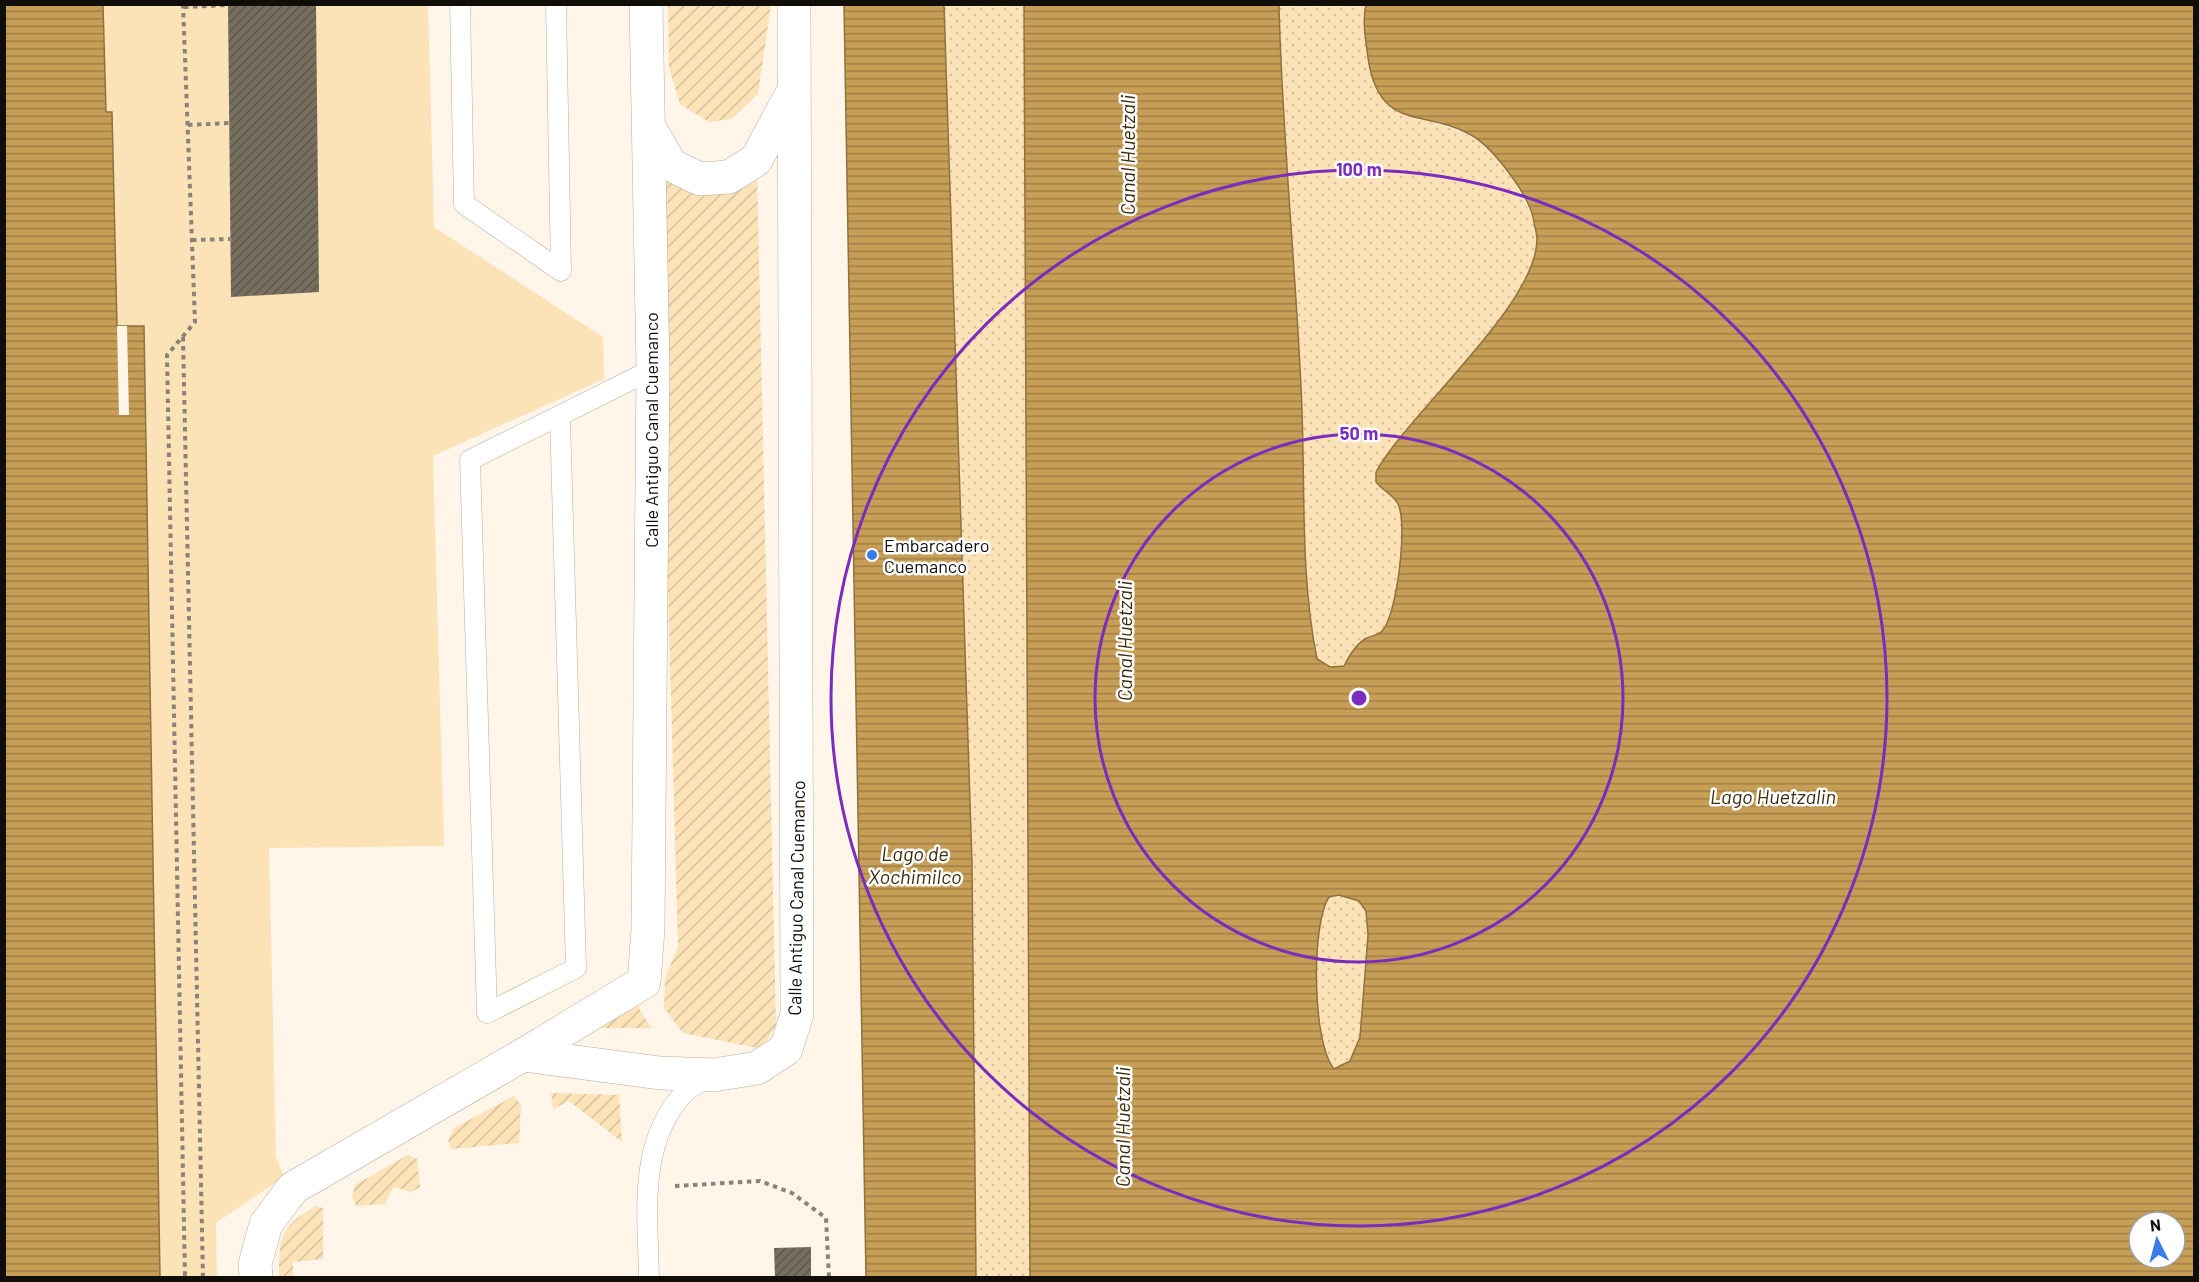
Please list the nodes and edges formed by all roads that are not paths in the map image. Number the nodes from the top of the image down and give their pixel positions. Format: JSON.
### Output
{"nodes":[{"id":1,"x":460,"y":4,"type":"edge"},
{"id":2,"x":556,"y":4,"type":"edge"},
{"id":3,"x":646,"y":4,"type":"edge"},
{"id":4,"x":794,"y":4,"type":"edge"},
{"id":5,"x":796,"y":86,"type":"junction"},
{"id":6,"x":647,"y":123,"type":"junction"},
{"id":7,"x":653,"y":369,"type":"junction"},
{"id":8,"x":560,"y":418,"type":"junction"},
{"id":9,"x":524,"y":1055,"type":"junction"},
{"id":10,"x":714,"y":1075,"type":"junction"},
{"id":11,"x":256,"y":1278,"type":"edge"},
{"id":12,"x":649,"y":1278,"type":"edge"}],
"edges":[{"from":1,"to":2,"type":"lane"},
{"from":3,"to":6,"type":"street","name":"Calle Antiguo Canal Cuemanco"},
{"from":4,"to":5,"type":"street","name":"Calle Antiguo Canal Cuemanco"},
{"from":5,"to":6,"type":"street"},
{"from":5,"to":10,"type":"street","name":"Calle Antiguo Canal Cuemanco"},
{"from":6,"to":7,"type":"street","name":"Calle Antiguo Canal Cuemanco"},
{"from":7,"to":8,"type":"lane"},
{"from":7,"to":9,"type":"street","name":"Calle Antiguo Canal Cuemanco"},
{"from":8,"to":8,"type":"lane"},
{"from":9,"to":10,"type":"street","name":"Calle Antiguo Canal Cuemanco"},
{"from":9,"to":11,"type":"street"},
{"from":10,"to":12,"type":"lane"}]}
